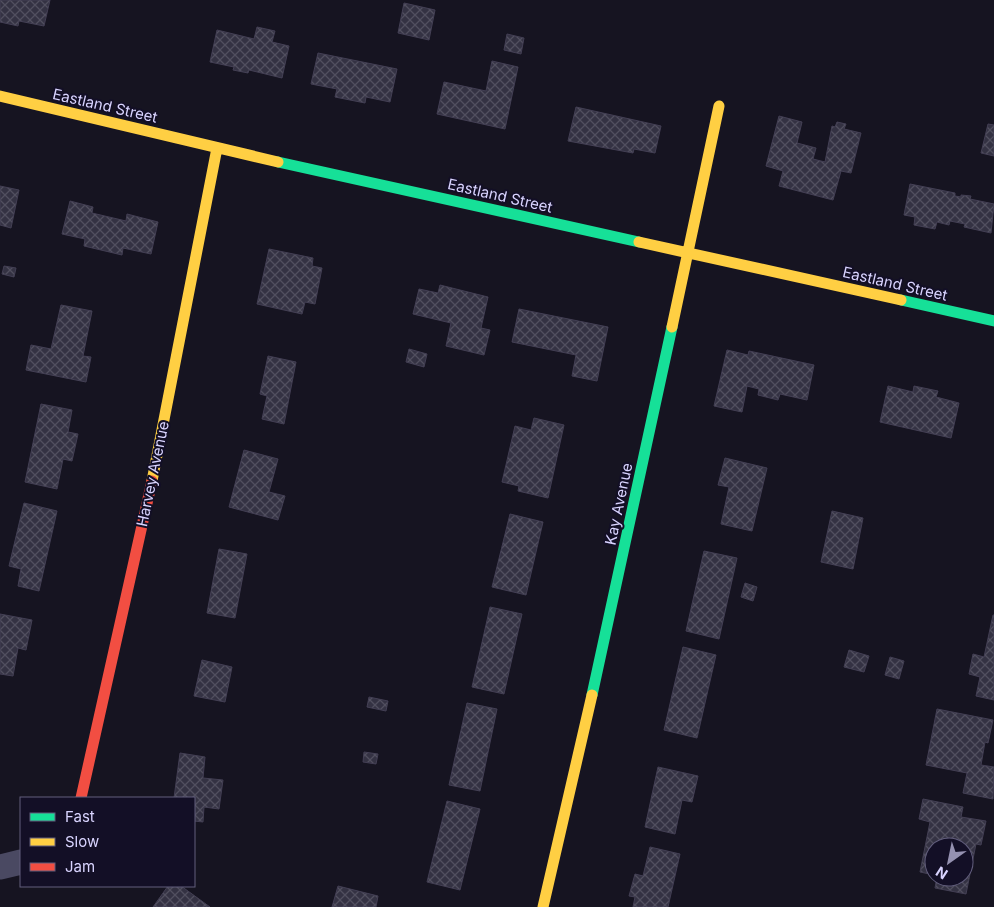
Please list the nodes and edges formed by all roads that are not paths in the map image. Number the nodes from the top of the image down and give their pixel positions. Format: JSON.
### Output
{"nodes":[{"id":1,"x":0,"y":96,"type":"edge"},
{"id":2,"x":718,"y":106,"type":"dead end"},
{"id":3,"x":217,"y":148,"type":"junction"},
{"id":4,"x":687,"y":253,"type":"junction"},
{"id":5,"x":994,"y":321,"type":"edge"},
{"id":6,"x":81,"y":797,"type":"edge"},
{"id":7,"x":20,"y":862,"type":"edge"},
{"id":8,"x":0,"y":867,"type":"edge"},
{"id":9,"x":543,"y":907,"type":"edge"}],
"edges":[{"from":1,"to":3,"type":"street","name":"Eastland Street"},
{"from":2,"to":4,"type":"street","name":"Kay Avenue"},
{"from":3,"to":4,"type":"street","name":"Eastland Street"},
{"from":3,"to":6,"type":"street","name":"Harvey Avenue"},
{"from":4,"to":5,"type":"street","name":"Eastland Street"},
{"from":4,"to":9,"type":"street","name":"Kay Avenue"},
{"from":7,"to":8,"type":"street"}]}
